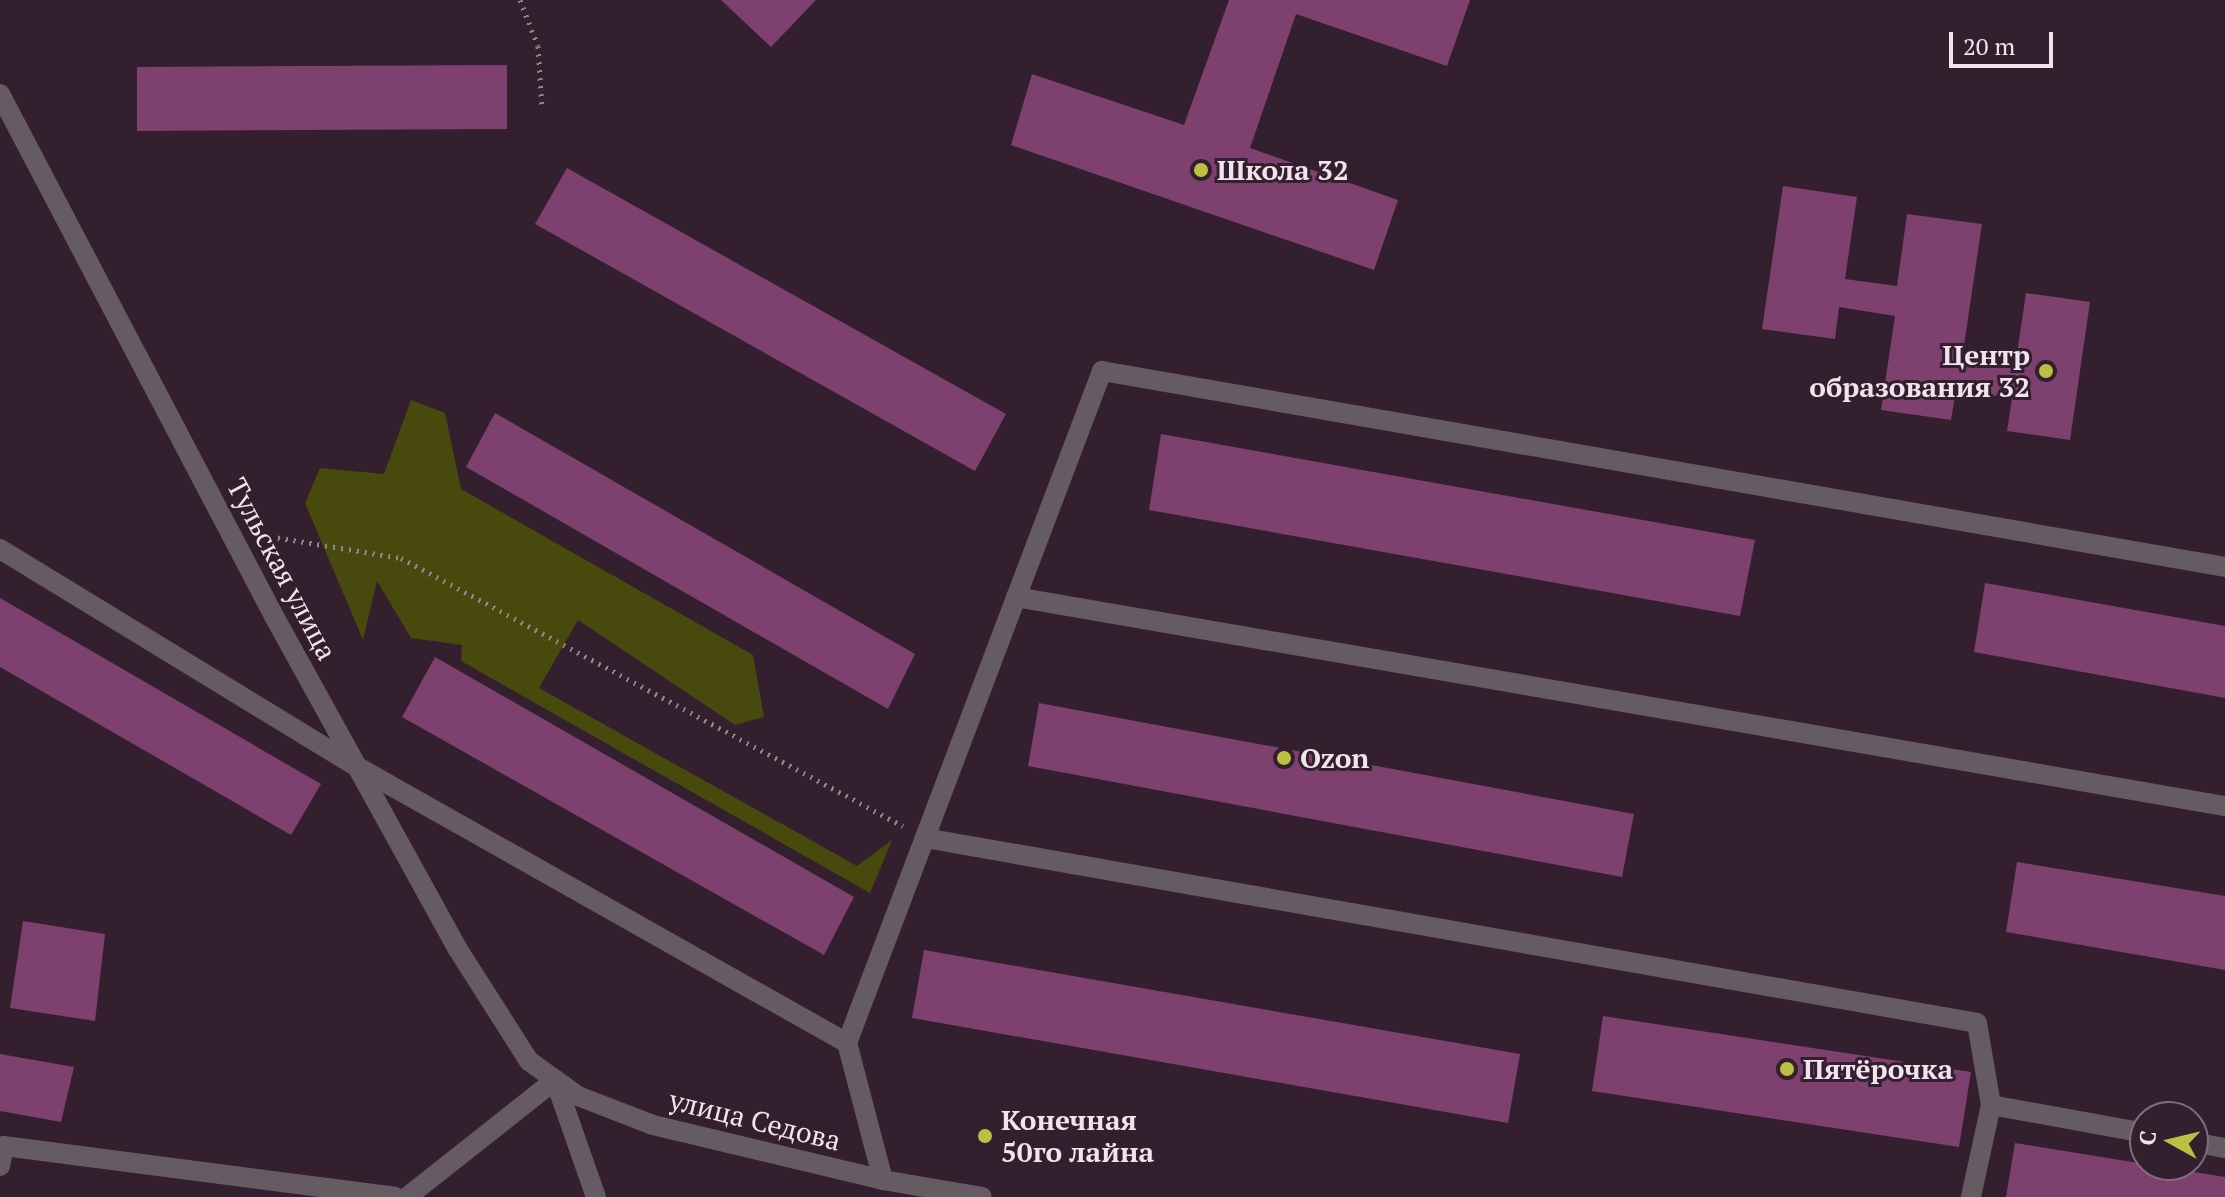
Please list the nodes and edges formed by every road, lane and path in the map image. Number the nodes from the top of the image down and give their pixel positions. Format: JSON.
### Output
{"nodes":[{"id":1,"x":520,"y":0,"type":"edge"},
{"id":2,"x":0,"y":94,"type":"edge"},
{"id":3,"x":542,"y":109,"type":"dead end"},
{"id":4,"x":229,"y":530,"type":"junction"},
{"id":5,"x":0,"y":549,"type":"edge"},
{"id":6,"x":2225,"y":567,"type":"edge"},
{"id":7,"x":1016,"y":597,"type":"junction"},
{"id":8,"x":356,"y":766,"type":"junction"},
{"id":9,"x":2225,"y":806,"type":"edge"},
{"id":10,"x":925,"y":838,"type":"junction"},
{"id":11,"x":847,"y":1043,"type":"junction"},
{"id":12,"x":529,"y":1061,"type":"joint"},
{"id":13,"x":555,"y":1080,"type":"junction"},
{"id":14,"x":1991,"y":1105,"type":"junction"},
{"id":15,"x":2129,"y":1130,"type":"edge"},
{"id":16,"x":0,"y":1166,"type":"edge"},
{"id":17,"x":883,"y":1180,"type":"junction"},
{"id":18,"x":395,"y":1197,"type":"edge"},
{"id":19,"x":407,"y":1197,"type":"edge"},
{"id":20,"x":596,"y":1197,"type":"edge"},
{"id":21,"x":982,"y":1197,"type":"edge"},
{"id":22,"x":1971,"y":1197,"type":"edge"}],
"edges":[{"from":1,"to":3,"type":"path"},
{"from":2,"to":4,"type":"street","name":"Тульская улица"},
{"from":4,"to":8,"type":"street","name":"Тульская улица"},
{"from":4,"to":10,"type":"path"},
{"from":5,"to":8,"type":"street"},
{"from":6,"to":7,"type":"street"},
{"from":7,"to":9,"type":"street"},
{"from":7,"to":10,"type":"street"},
{"from":8,"to":11,"type":"street"},
{"from":8,"to":12,"type":"street","name":"Тульская улица"},
{"from":10,"to":11,"type":"street"},
{"from":10,"to":14,"type":"street"},
{"from":11,"to":17,"type":"street"},
{"from":12,"to":13,"type":"street","name":"улица Седова"},
{"from":13,"to":17,"type":"street","name":"улица Седова"},
{"from":13,"to":19,"type":"street"},
{"from":13,"to":20,"type":"street"},
{"from":14,"to":15,"type":"street"},
{"from":14,"to":22,"type":"street"},
{"from":16,"to":18,"type":"street"},
{"from":17,"to":21,"type":"street","name":"улица Седова"}]}
